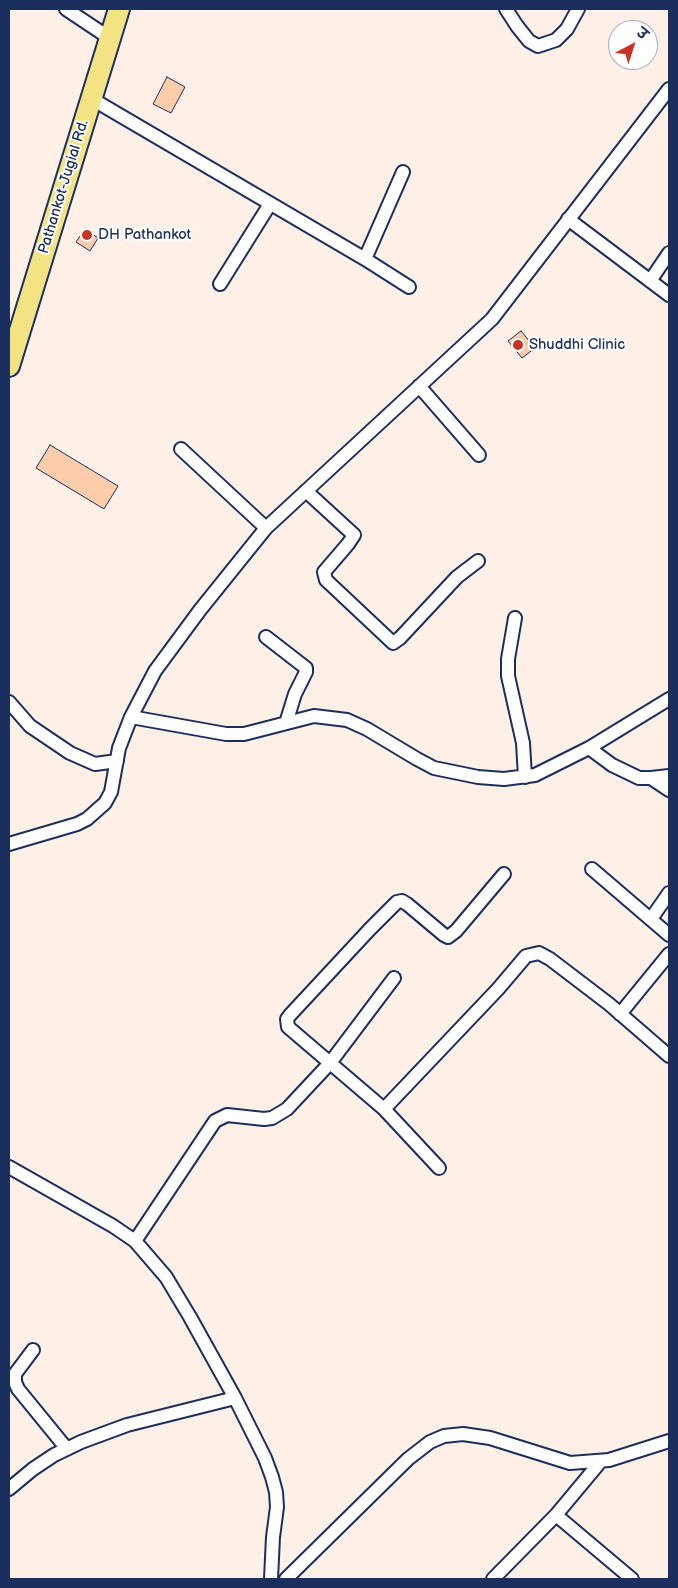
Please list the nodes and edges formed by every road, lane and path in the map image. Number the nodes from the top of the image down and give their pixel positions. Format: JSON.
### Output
{"nodes":[{"id":1,"x":66,"y":9,"type":"edge"},
{"id":2,"x":119,"y":9,"type":"edge"},
{"id":3,"x":506,"y":9,"type":"edge"},
{"id":4,"x":578,"y":9,"type":"edge"},
{"id":5,"x":111,"y":39,"type":"junction"},
{"id":6,"x":669,"y":89,"type":"edge"},
{"id":7,"x":92,"y":100,"type":"junction"},
{"id":8,"x":403,"y":172,"type":"dead end"},
{"id":9,"x":270,"y":204,"type":"junction"},
{"id":10,"x":568,"y":218,"type":"junction"},
{"id":11,"x":669,"y":253,"type":"edge"},
{"id":12,"x":366,"y":259,"type":"junction"},
{"id":13,"x":650,"y":281,"type":"junction"},
{"id":14,"x":220,"y":284,"type":"dead end"},
{"id":15,"x":409,"y":286,"type":"dead end"},
{"id":16,"x":669,"y":295,"type":"edge"},
{"id":17,"x":13,"y":335,"type":"edge"},
{"id":18,"x":9,"y":366,"type":"edge"},
{"id":19,"x":419,"y":386,"type":"junction"},
{"id":20,"x":180,"y":449,"type":"dead end"},
{"id":21,"x":479,"y":455,"type":"dead end"},
{"id":22,"x":306,"y":491,"type":"junction"},
{"id":23,"x":266,"y":528,"type":"junction"},
{"id":24,"x":478,"y":561,"type":"dead end"},
{"id":25,"x":514,"y":618,"type":"dead end"},
{"id":26,"x":266,"y":637,"type":"dead end"},
{"id":27,"x":669,"y":699,"type":"edge"},
{"id":28,"x":9,"y":702,"type":"edge"},
{"id":29,"x":131,"y":717,"type":"junction"},
{"id":30,"x":286,"y":723,"type":"junction"},
{"id":31,"x":589,"y":748,"type":"junction"},
{"id":32,"x":117,"y":761,"type":"junction"},
{"id":33,"x":526,"y":776,"type":"junction"},
{"id":34,"x":669,"y":776,"type":"edge"},
{"id":35,"x":651,"y":778,"type":"junction"},
{"id":36,"x":669,"y":790,"type":"edge"},
{"id":37,"x":9,"y":844,"type":"edge"},
{"id":38,"x":592,"y":869,"type":"dead end"},
{"id":39,"x":504,"y":874,"type":"dead end"},
{"id":40,"x":669,"y":893,"type":"edge"},
{"id":41,"x":651,"y":919,"type":"junction"},
{"id":42,"x":669,"y":935,"type":"edge"},
{"id":43,"x":669,"y":954,"type":"edge"},
{"id":44,"x":394,"y":978,"type":"dead end"},
{"id":45,"x":620,"y":1014,"type":"junction"},
{"id":46,"x":669,"y":1056,"type":"edge"},
{"id":47,"x":330,"y":1063,"type":"junction"},
{"id":48,"x":384,"y":1110,"type":"junction"},
{"id":49,"x":9,"y":1167,"type":"edge"},
{"id":50,"x":439,"y":1168,"type":"dead end"},
{"id":51,"x":136,"y":1241,"type":"junction"},
{"id":52,"x":33,"y":1350,"type":"dead end"},
{"id":53,"x":235,"y":1398,"type":"junction"},
{"id":54,"x":669,"y":1441,"type":"edge"},
{"id":55,"x":67,"y":1449,"type":"junction"},
{"id":56,"x":601,"y":1461,"type":"junction"},
{"id":57,"x":9,"y":1489,"type":"edge"},
{"id":58,"x":556,"y":1516,"type":"junction"},
{"id":59,"x":271,"y":1579,"type":"edge"},
{"id":60,"x":286,"y":1579,"type":"edge"},
{"id":61,"x":493,"y":1579,"type":"edge"},
{"id":62,"x":632,"y":1579,"type":"edge"}],
"edges":[{"from":1,"to":5,"type":"street"},
{"from":2,"to":5,"type":"main road","name":"Pathankot-Jugial Rd."},
{"from":3,"to":4,"type":"street"},
{"from":5,"to":7,"type":"main road","name":"Pathankot-Jugial Rd."},
{"from":6,"to":10,"type":"street"},
{"from":7,"to":9,"type":"street"},
{"from":7,"to":17,"type":"main road","name":"Pathankot-Jugial Rd."},
{"from":8,"to":12,"type":"street"},
{"from":9,"to":12,"type":"street"},
{"from":9,"to":14,"type":"street"},
{"from":10,"to":13,"type":"street"},
{"from":10,"to":19,"type":"street"},
{"from":11,"to":13,"type":"street"},
{"from":12,"to":15,"type":"street"},
{"from":13,"to":16,"type":"street"},
{"from":17,"to":18,"type":"main road","name":"Pathankot-Jugial Rd."},
{"from":19,"to":21,"type":"street"},
{"from":19,"to":22,"type":"street"},
{"from":20,"to":23,"type":"street"},
{"from":22,"to":23,"type":"street"},
{"from":22,"to":24,"type":"street"},
{"from":23,"to":29,"type":"street"},
{"from":25,"to":33,"type":"street"},
{"from":26,"to":30,"type":"street"},
{"from":27,"to":31,"type":"street"},
{"from":28,"to":32,"type":"street"},
{"from":29,"to":30,"type":"street"},
{"from":29,"to":32,"type":"street"},
{"from":30,"to":33,"type":"street"},
{"from":31,"to":33,"type":"street"},
{"from":31,"to":35,"type":"street"},
{"from":32,"to":37,"type":"street"},
{"from":34,"to":35,"type":"street"},
{"from":35,"to":36,"type":"street"},
{"from":38,"to":41,"type":"street"},
{"from":39,"to":47,"type":"street"},
{"from":40,"to":41,"type":"street"},
{"from":41,"to":42,"type":"street"},
{"from":43,"to":45,"type":"street"},
{"from":44,"to":47,"type":"street"},
{"from":45,"to":46,"type":"street"},
{"from":45,"to":48,"type":"street"},
{"from":47,"to":48,"type":"street"},
{"from":47,"to":51,"type":"street"},
{"from":48,"to":50,"type":"street"},
{"from":49,"to":51,"type":"street"},
{"from":51,"to":53,"type":"street"},
{"from":52,"to":55,"type":"street"},
{"from":53,"to":55,"type":"street"},
{"from":53,"to":59,"type":"street"},
{"from":54,"to":56,"type":"street"},
{"from":55,"to":57,"type":"street"},
{"from":56,"to":58,"type":"street"},
{"from":56,"to":60,"type":"street"},
{"from":58,"to":61,"type":"street"},
{"from":58,"to":62,"type":"street"}]}
